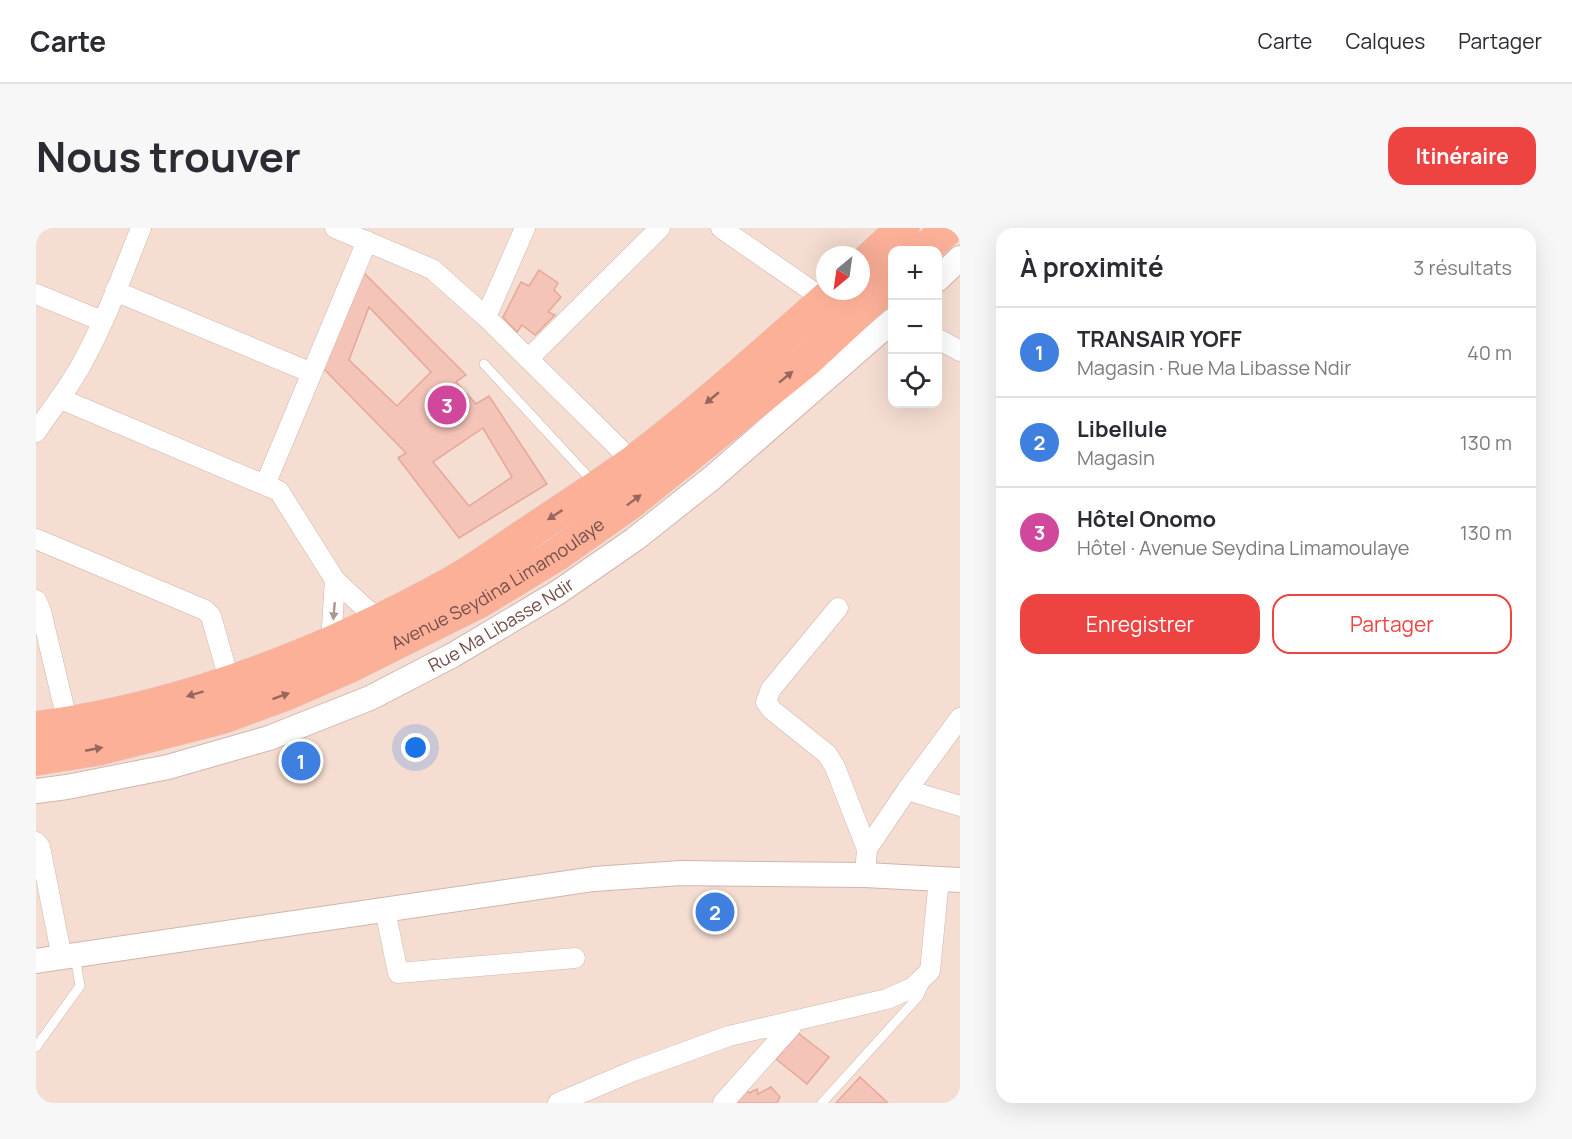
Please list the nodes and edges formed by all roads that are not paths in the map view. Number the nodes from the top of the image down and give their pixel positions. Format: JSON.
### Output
{"nodes":[{"id":1,"x":141,"y":228,"type":"edge"},
{"id":2,"x":335,"y":228,"type":"edge"},
{"id":3,"x":525,"y":228,"type":"edge"},
{"id":4,"x":660,"y":228,"type":"edge"},
{"id":5,"x":721,"y":228,"type":"edge"},
{"id":6,"x":903,"y":228,"type":"edge"},
{"id":7,"x":948,"y":228,"type":"edge"},
{"id":8,"x":367,"y":241,"type":"junction"},
{"id":9,"x":929,"y":246,"type":"edge"},
{"id":10,"x":960,"y":258,"type":"edge"},
{"id":11,"x":870,"y":259,"type":"edge"},
{"id":12,"x":942,"y":275,"type":"edge"},
{"id":13,"x":888,"y":285,"type":"edge"},
{"id":14,"x":816,"y":286,"type":"edge"},
{"id":15,"x":115,"y":291,"type":"junction"},
{"id":16,"x":36,"y":294,"type":"edge"},
{"id":17,"x":824,"y":300,"type":"edge"},
{"id":18,"x":486,"y":317,"type":"junction"},
{"id":19,"x":102,"y":321,"type":"junction"},
{"id":20,"x":888,"y":324,"type":"edge"},
{"id":21,"x":942,"y":341,"type":"edge"},
{"id":22,"x":960,"y":351,"type":"edge"},
{"id":23,"x":528,"y":358,"type":"junction"},
{"id":24,"x":484,"y":364,"type":"dead end"},
{"id":25,"x":312,"y":373,"type":"junction"},
{"id":26,"x":48,"y":408,"type":"edge"},
{"id":27,"x":36,"y":432,"type":"edge"},
{"id":28,"x":633,"y":462,"type":"junction"},
{"id":29,"x":265,"y":485,"type":"junction"},
{"id":30,"x":598,"y":487,"type":"junction"},
{"id":31,"x":36,"y":539,"type":"edge"},
{"id":32,"x":335,"y":580,"type":"junction"},
{"id":33,"x":36,"y":600,"type":"edge"},
{"id":34,"x":838,"y":608,"type":"dead end"},
{"id":35,"x":382,"y":620,"type":"junction"},
{"id":36,"x":331,"y":643,"type":"junction"},
{"id":37,"x":230,"y":683,"type":"junction"},
{"id":38,"x":960,"y":718,"type":"edge"},
{"id":39,"x":52,"y":726,"type":"edge"},
{"id":40,"x":36,"y":759,"type":"edge"},
{"id":41,"x":907,"y":790,"type":"junction"},
{"id":42,"x":36,"y":791,"type":"edge"},
{"id":43,"x":960,"y":806,"type":"edge"},
{"id":44,"x":36,"y":842,"type":"edge"},
{"id":45,"x":867,"y":849,"type":"junction"},
{"id":46,"x":865,"y":875,"type":"junction"},
{"id":47,"x":950,"y":880,"type":"edge"},
{"id":48,"x":385,"y":910,"type":"junction"},
{"id":49,"x":69,"y":957,"type":"junction"},
{"id":50,"x":575,"y":958,"type":"dead end"},
{"id":51,"x":36,"y":961,"type":"edge"},
{"id":52,"x":930,"y":972,"type":"junction"},
{"id":53,"x":795,"y":1022,"type":"junction"},
{"id":54,"x":36,"y":1047,"type":"edge"},
{"id":55,"x":558,"y":1103,"type":"edge"},
{"id":56,"x":723,"y":1103,"type":"edge"},
{"id":57,"x":822,"y":1103,"type":"edge"}],
"edges":[{"from":1,"to":15,"type":"street"},
{"from":2,"to":8,"type":"street"},
{"from":3,"to":18,"type":"street"},
{"from":4,"to":23,"type":"street"},
{"from":5,"to":14,"type":"street"},
{"from":6,"to":11,"type":"highway"},
{"from":7,"to":9,"type":"highway"},
{"from":8,"to":18,"type":"street"},
{"from":8,"to":25,"type":"street"},
{"from":10,"to":12,"type":"street"},
{"from":40,"to":13,"type":"highway","name":"Avenue Seydina Limamoulaye","one_way":true},
{"from":15,"to":19,"type":"street"},
{"from":15,"to":25,"type":"street"},
{"from":16,"to":19,"type":"street"},
{"from":17,"to":28,"type":"highway","name":"Avenue Seydina Limamoulaye","one_way":true},
{"from":18,"to":23,"type":"street"},
{"from":19,"to":26,"type":"street"},
{"from":20,"to":42,"type":"street","name":"Rue Ma Libasse Ndir"},
{"from":21,"to":22,"type":"street"},
{"from":23,"to":28,"type":"street"},
{"from":24,"to":30,"type":"lane"},
{"from":25,"to":29,"type":"street"},
{"from":26,"to":27,"type":"street"},
{"from":26,"to":29,"type":"street"},
{"from":28,"to":30,"type":"highway","name":"Avenue Seydina Limamoulaye"},
{"from":29,"to":32,"type":"street"},
{"from":30,"to":35,"type":"highway","name":"Avenue Seydina Limamoulaye","one_way":true},
{"from":31,"to":37,"type":"street"},
{"from":32,"to":35,"type":"street"},
{"from":32,"to":36,"type":"street","one_way":true},
{"from":33,"to":39,"type":"street"},
{"from":34,"to":45,"type":"street"},
{"from":35,"to":36,"type":"highway","name":"Avenue Seydina Limamoulaye"},
{"from":36,"to":37,"type":"highway","name":"Avenue Seydina Limamoulaye"},
{"from":37,"to":39,"type":"highway","name":"Avenue Seydina Limamoulaye","one_way":true},
{"from":38,"to":41,"type":"street"},
{"from":41,"to":43,"type":"street"},
{"from":41,"to":45,"type":"street"},
{"from":44,"to":49,"type":"street"},
{"from":45,"to":46,"type":"street"},
{"from":46,"to":47,"type":"street"},
{"from":46,"to":48,"type":"street"},
{"from":47,"to":52,"type":"street"},
{"from":48,"to":49,"type":"street"},
{"from":48,"to":50,"type":"street"},
{"from":49,"to":51,"type":"street"},
{"from":49,"to":54,"type":"lane"},
{"from":52,"to":53,"type":"street"},
{"from":52,"to":57,"type":"lane"},
{"from":53,"to":55,"type":"street"},
{"from":53,"to":56,"type":"street"}]}
